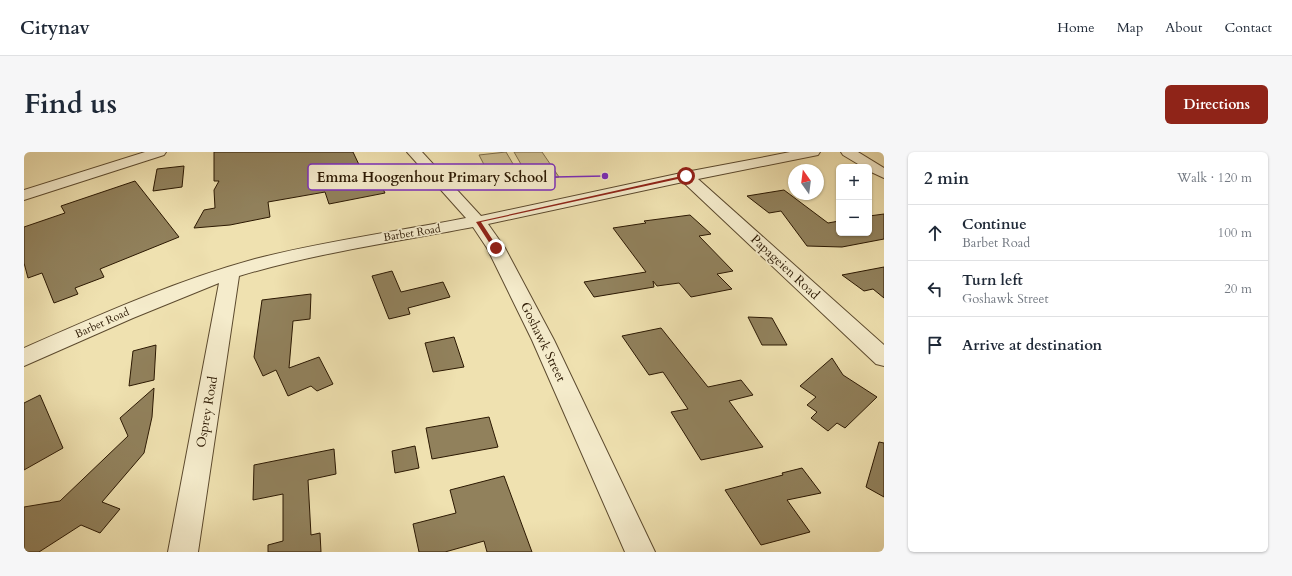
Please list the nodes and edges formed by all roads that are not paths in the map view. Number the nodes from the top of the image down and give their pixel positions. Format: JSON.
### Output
{"nodes":[{"id":1,"x":159,"y":152,"type":"edge"},
{"id":2,"x":414,"y":152,"type":"edge"},
{"id":3,"x":813,"y":152,"type":"edge"},
{"id":4,"x":848,"y":152,"type":"edge"},
{"id":5,"x":884,"y":174,"type":"edge"},
{"id":6,"x":686,"y":176,"type":"junction"},
{"id":7,"x":24,"y":195,"type":"edge"},
{"id":8,"x":478,"y":222,"type":"junction"},
{"id":9,"x":230,"y":273,"type":"junction"},
{"id":10,"x":24,"y":358,"type":"edge"},
{"id":11,"x":884,"y":358,"type":"edge"},
{"id":12,"x":183,"y":552,"type":"edge"},
{"id":13,"x":640,"y":552,"type":"edge"}],
"edges":[{"from":1,"to":7,"type":"street"},
{"from":2,"to":8,"type":"street","name":"Goshawk Street"},
{"from":3,"to":6,"type":"street","name":"Barbet Road"},
{"from":4,"to":5,"type":"street"},
{"from":6,"to":8,"type":"street","name":"Barbet Road"},
{"from":6,"to":11,"type":"street","name":"Papageien Road"},
{"from":8,"to":9,"type":"street","name":"Barbet Road"},
{"from":8,"to":13,"type":"street","name":"Goshawk Street"},
{"from":9,"to":10,"type":"street","name":"Barbet Road"},
{"from":9,"to":12,"type":"street","name":"Osprey Road"}]}
